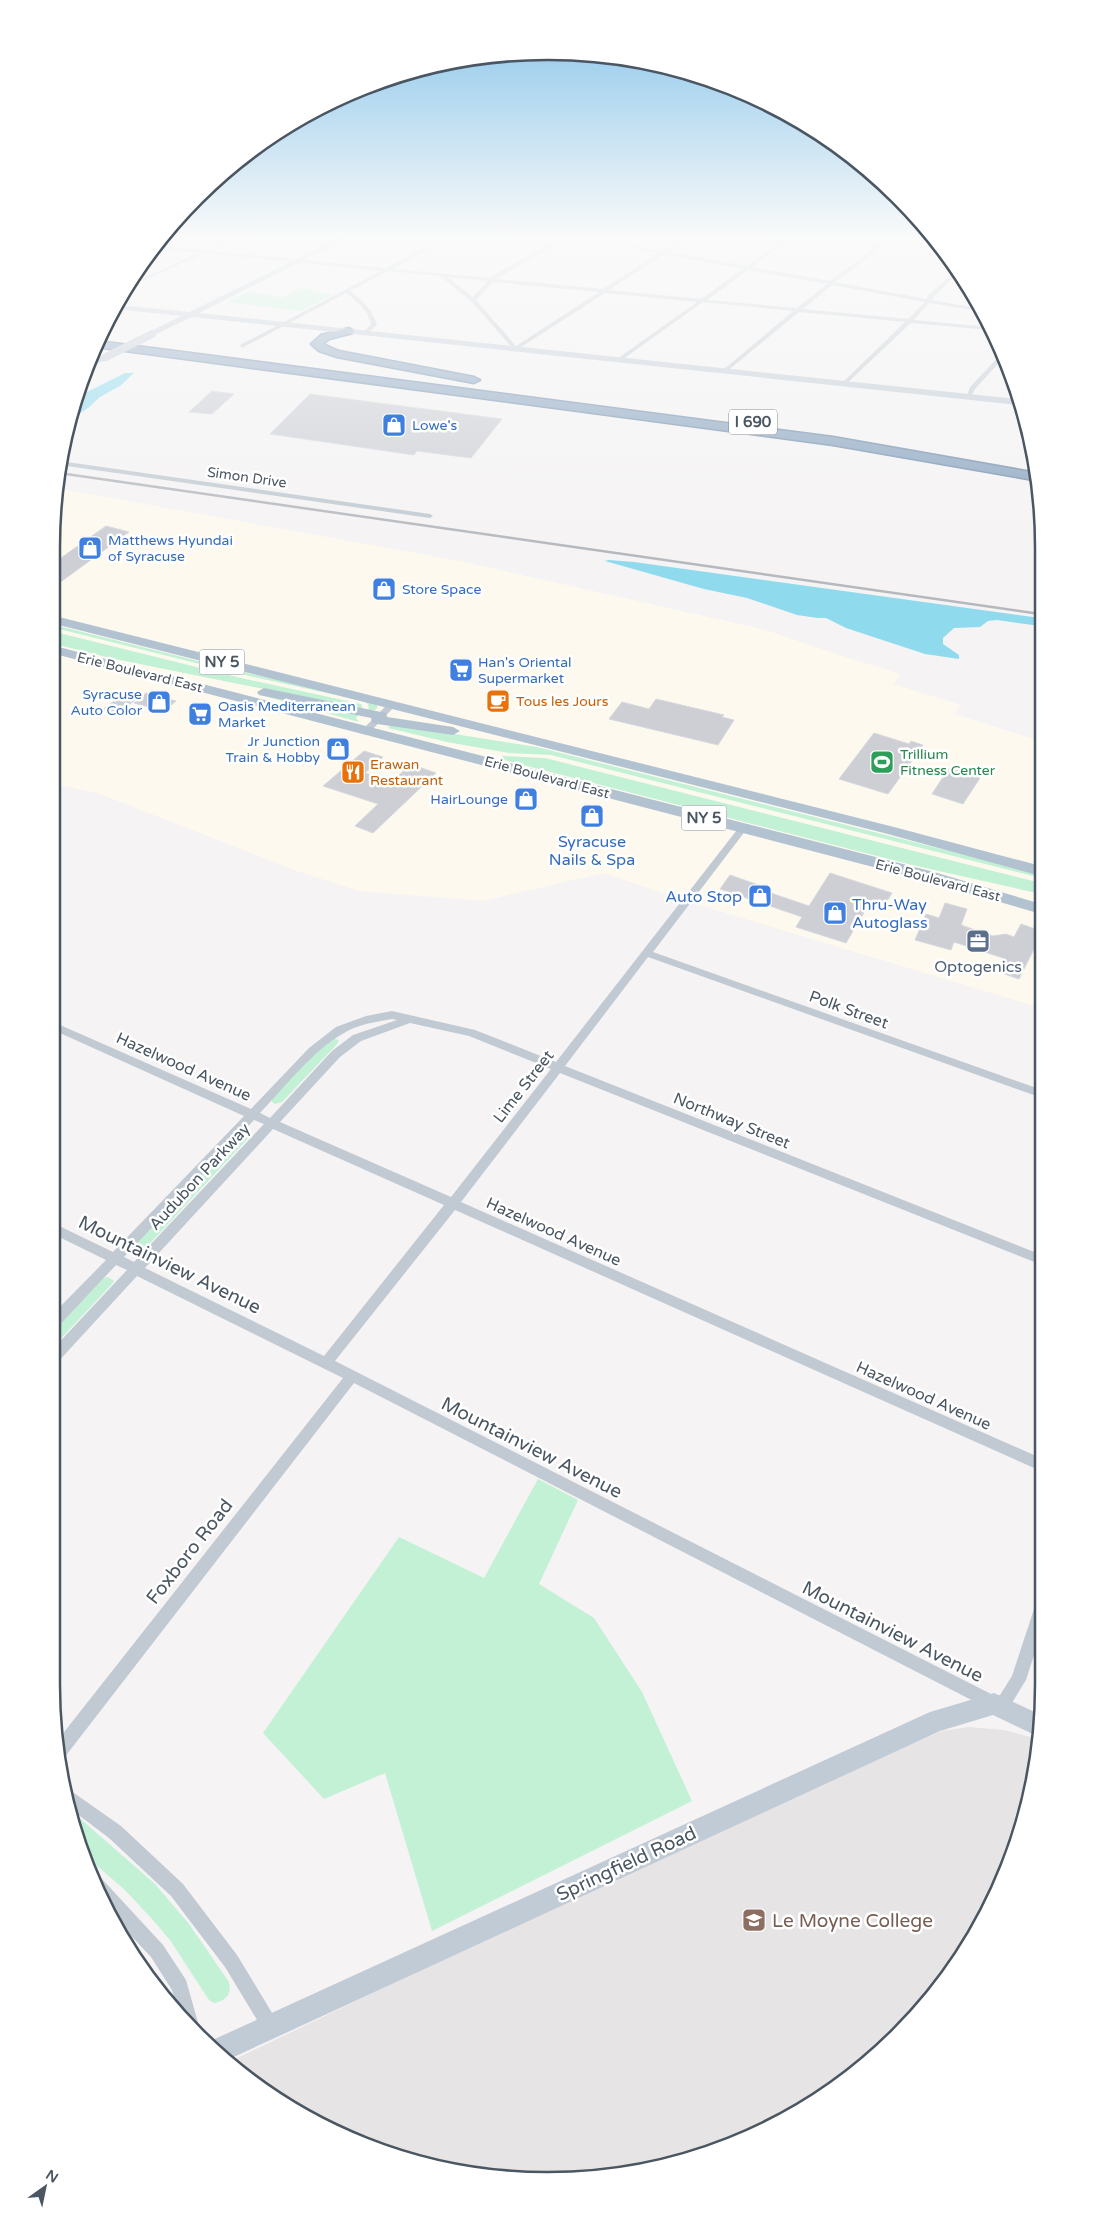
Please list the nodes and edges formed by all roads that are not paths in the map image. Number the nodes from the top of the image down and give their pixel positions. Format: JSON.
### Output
{"nodes":[{"id":1,"x":134,"y":343,"type":"edge"},
{"id":2,"x":147,"y":343,"type":"edge"},
{"id":3,"x":248,"y":343,"type":"edge"},
{"id":4,"x":460,"y":343,"type":"edge"},
{"id":5,"x":510,"y":343,"type":"edge"},
{"id":6,"x":524,"y":343,"type":"edge"},
{"id":7,"x":642,"y":343,"type":"edge"},
{"id":8,"x":758,"y":343,"type":"edge"},
{"id":9,"x":887,"y":343,"type":"edge"},
{"id":10,"x":316,"y":344,"type":"edge"},
{"id":11,"x":104,"y":345,"type":"edge"},
{"id":12,"x":242,"y":346,"type":"dead end"},
{"id":13,"x":515,"y":349,"type":"junction"},
{"id":14,"x":619,"y":360,"type":"junction"},
{"id":15,"x":97,"y":361,"type":"edge"},
{"id":16,"x":998,"y":361,"type":"edge"},
{"id":17,"x":725,"y":371,"type":"junction"},
{"id":18,"x":485,"y":382,"type":"dead end"},
{"id":19,"x":844,"y":384,"type":"junction"},
{"id":20,"x":503,"y":386,"type":"dead end"},
{"id":21,"x":968,"y":397,"type":"junction"},
{"id":22,"x":1012,"y":401,"type":"edge"},
{"id":23,"x":595,"y":402,"type":"junction"},
{"id":24,"x":67,"y":464,"type":"edge"},
{"id":25,"x":1028,"y":465,"type":"edge"},
{"id":26,"x":1030,"y":475,"type":"edge"},
{"id":27,"x":430,"y":516,"type":"dead end"},
{"id":28,"x":60,"y":621,"type":"edge"},
{"id":29,"x":60,"y":651,"type":"edge"},
{"id":30,"x":133,"y":670,"type":"junction"},
{"id":31,"x":392,"y":705,"type":"junction"},
{"id":32,"x":379,"y":718,"type":"junction"},
{"id":33,"x":366,"y":731,"type":"junction"},
{"id":34,"x":522,"y":737,"type":"junction"},
{"id":35,"x":742,"y":828,"type":"junction"},
{"id":36,"x":1035,"y":869,"type":"edge"},
{"id":37,"x":928,"y":876,"type":"junction"},
{"id":38,"x":1035,"y":896,"type":"edge"},
{"id":39,"x":1035,"y":906,"type":"edge"},
{"id":40,"x":646,"y":953,"type":"junction"},
{"id":41,"x":407,"y":1020,"type":"junction"},
{"id":42,"x":351,"y":1025,"type":"junction"},
{"id":43,"x":60,"y":1029,"type":"edge"},
{"id":44,"x":357,"y":1038,"type":"junction"},
{"id":45,"x":557,"y":1068,"type":"junction"},
{"id":46,"x":1035,"y":1092,"type":"edge"},
{"id":47,"x":253,"y":1115,"type":"junction"},
{"id":48,"x":271,"y":1123,"type":"junction"},
{"id":49,"x":453,"y":1203,"type":"junction"},
{"id":50,"x":60,"y":1232,"type":"edge"},
{"id":51,"x":1035,"y":1257,"type":"edge"},
{"id":52,"x":114,"y":1259,"type":"junction"},
{"id":53,"x":135,"y":1269,"type":"junction"},
{"id":54,"x":60,"y":1316,"type":"edge"},
{"id":55,"x":60,"y":1350,"type":"edge"},
{"id":56,"x":326,"y":1363,"type":"junction"},
{"id":57,"x":352,"y":1376,"type":"junction"},
{"id":58,"x":1035,"y":1462,"type":"edge"},
{"id":59,"x":1035,"y":1630,"type":"edge"},
{"id":60,"x":994,"y":1704,"type":"junction"},
{"id":61,"x":1033,"y":1723,"type":"edge"},
{"id":62,"x":64,"y":1745,"type":"edge"},
{"id":63,"x":75,"y":1802,"type":"edge"},
{"id":64,"x":110,"y":1900,"type":"edge"},
{"id":65,"x":186,"y":2012,"type":"edge"},
{"id":66,"x":271,"y":2026,"type":"junction"},
{"id":67,"x":223,"y":2048,"type":"edge"}],
"edges":[{"from":1,"to":15,"type":"street","bridge":true},
{"from":2,"to":23,"type":"highway","number":"I 690"},
{"from":3,"to":12,"type":"street"},
{"from":4,"to":13,"type":"street"},
{"from":5,"to":13,"type":"street"},
{"from":6,"to":13,"type":"street"},
{"from":7,"to":14,"type":"street"},
{"from":8,"to":17,"type":"street"},
{"from":9,"to":19,"type":"street"},
{"from":10,"to":18,"type":"highway"},
{"from":11,"to":26,"type":"highway","number":"I 690"},
{"from":13,"to":14,"type":"street"},
{"from":14,"to":17,"type":"street"},
{"from":16,"to":21,"type":"street"},
{"from":17,"to":19,"type":"street"},
{"from":19,"to":21,"type":"street"},
{"from":20,"to":23,"type":"highway"},
{"from":21,"to":22,"type":"street"},
{"from":23,"to":25,"type":"highway","number":"I 690"},
{"from":24,"to":27,"type":"street","name":"Simon Drive"},
{"from":28,"to":31,"type":"main road","name":"Erie Boulevard East","number":"NY 5"},
{"from":29,"to":30,"type":"main road","name":"Erie Boulevard East","number":"NY 5"},
{"from":30,"to":32,"type":"main road"},
{"from":30,"to":33,"type":"main road","name":"Erie Boulevard East","number":"NY 5"},
{"from":31,"to":32,"type":"street"},
{"from":31,"to":34,"type":"main road","name":"Erie Boulevard East","number":"NY 5"},
{"from":32,"to":33,"type":"street"},
{"from":32,"to":34,"type":"main road"},
{"from":33,"to":35,"type":"main road","name":"Erie Boulevard East","number":"NY 5"},
{"from":34,"to":36,"type":"main road","name":"Erie Boulevard East","number":"NY 5"},
{"from":35,"to":37,"type":"main road","name":"Erie Boulevard East","number":"NY 5"},
{"from":35,"to":40,"type":"street","name":"Lime Street"},
{"from":37,"to":38,"type":"main road"},
{"from":37,"to":39,"type":"main road","name":"Erie Boulevard East","number":"NY 5"},
{"from":40,"to":45,"type":"street","name":"Lime Street"},
{"from":40,"to":46,"type":"street","name":"Polk Street"},
{"from":41,"to":42,"type":"street","name":"Audubon Parkway"},
{"from":41,"to":44,"type":"street","name":"Audubon Parkway"},
{"from":41,"to":45,"type":"street","name":"Northway Street"},
{"from":42,"to":44,"type":"street"},
{"from":42,"to":47,"type":"street","name":"Audubon Parkway"},
{"from":43,"to":47,"type":"street","name":"Hazelwood Avenue"},
{"from":44,"to":48,"type":"street","name":"Audubon Parkway"},
{"from":45,"to":49,"type":"street","name":"Lime Street"},
{"from":45,"to":51,"type":"street","name":"Northway Street"},
{"from":47,"to":48,"type":"street","name":"Hazelwood Avenue"},
{"from":47,"to":52,"type":"street","name":"Audubon Parkway"},
{"from":48,"to":49,"type":"street","name":"Hazelwood Avenue"},
{"from":48,"to":53,"type":"street","name":"Audubon Parkway"},
{"from":49,"to":56,"type":"street","name":"Lime Street"},
{"from":49,"to":58,"type":"street","name":"Hazelwood Avenue"},
{"from":50,"to":52,"type":"street","name":"Mountainview Avenue"},
{"from":52,"to":53,"type":"street","name":"Mountainview Avenue"},
{"from":52,"to":54,"type":"street","name":"Audubon Parkway"},
{"from":53,"to":55,"type":"street","name":"Audubon Parkway"},
{"from":53,"to":56,"type":"street","name":"Mountainview Avenue"},
{"from":56,"to":57,"type":"street","name":"Mountainview Avenue"},
{"from":57,"to":60,"type":"street","name":"Mountainview Avenue"},
{"from":57,"to":62,"type":"street","name":"Foxboro Road"},
{"from":59,"to":60,"type":"street"},
{"from":60,"to":61,"type":"street"},
{"from":60,"to":66,"type":"street","name":"Springfield Road"},
{"from":63,"to":66,"type":"street"},
{"from":64,"to":65,"type":"street"},
{"from":66,"to":67,"type":"street","name":"Springfield Road"}]}
